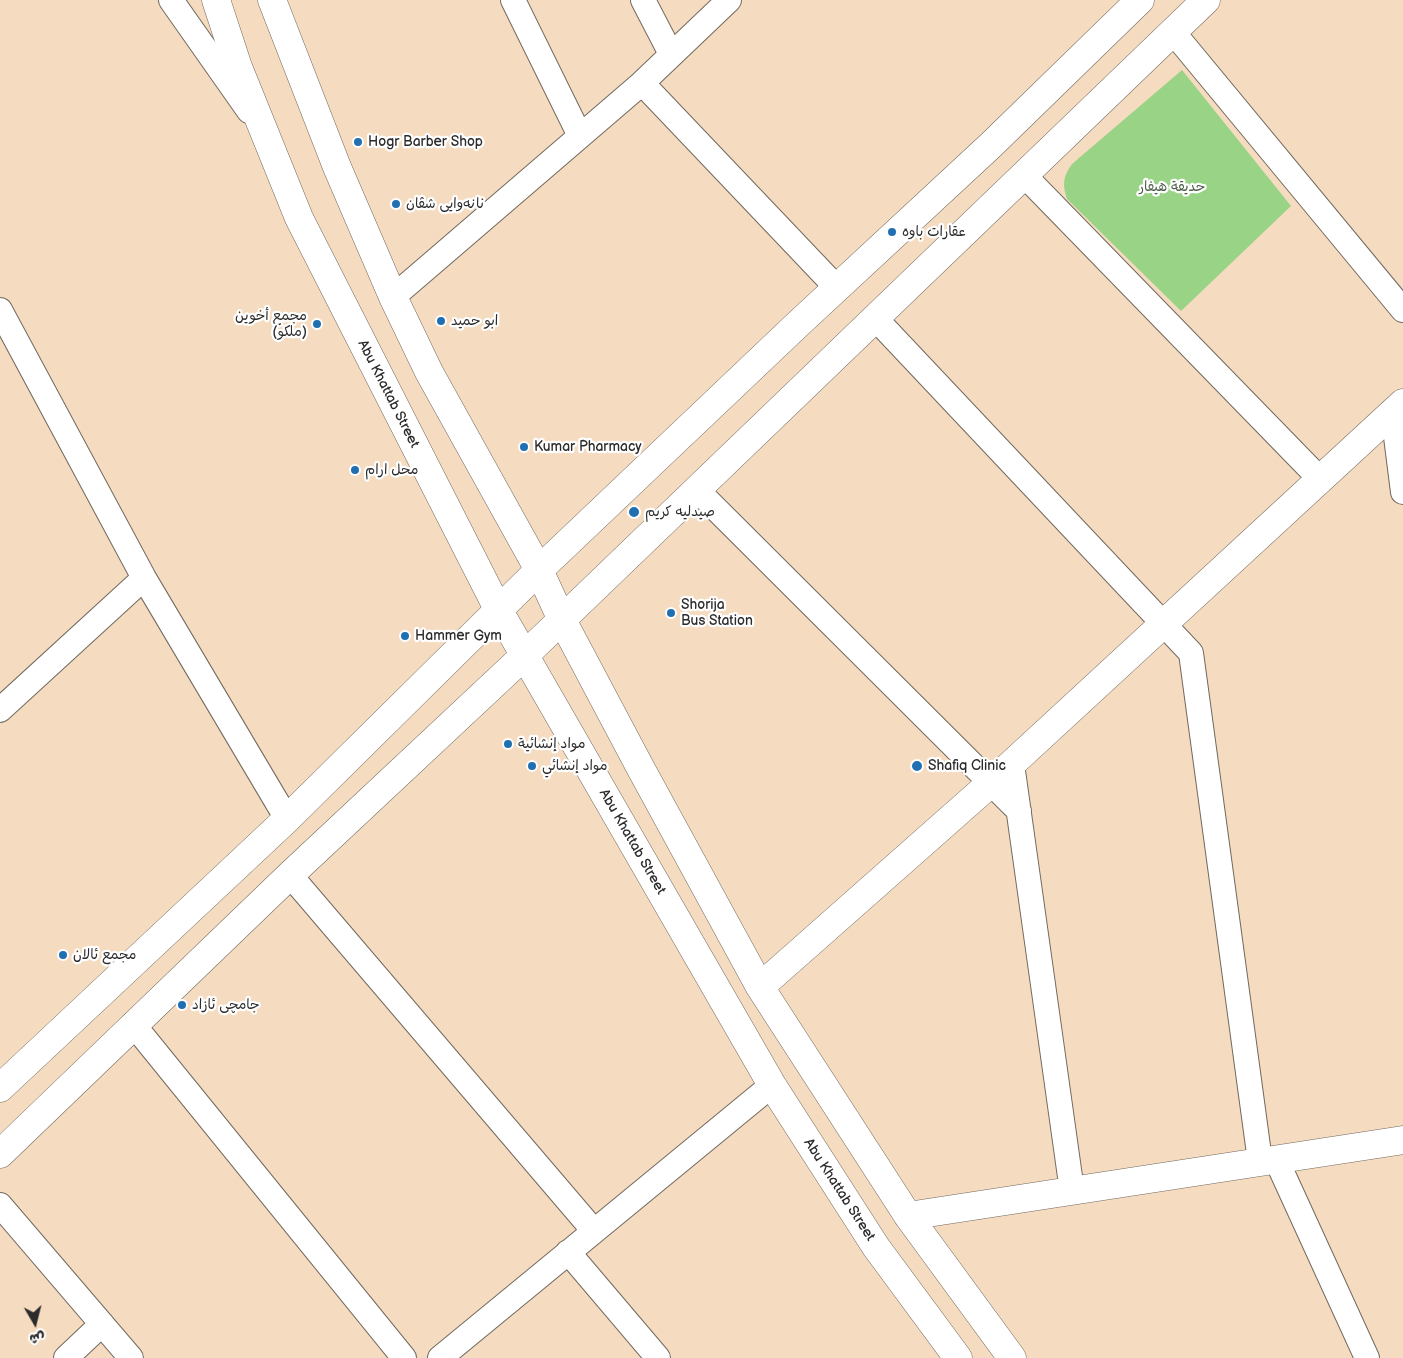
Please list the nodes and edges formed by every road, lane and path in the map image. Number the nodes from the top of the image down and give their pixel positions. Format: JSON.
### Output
{"nodes":[{"id":1,"x":171,"y":0,"type":"edge"},
{"id":2,"x":216,"y":0,"type":"edge"},
{"id":3,"x":272,"y":0,"type":"edge"},
{"id":4,"x":513,"y":0,"type":"edge"},
{"id":5,"x":643,"y":0,"type":"edge"},
{"id":6,"x":730,"y":0,"type":"edge"},
{"id":7,"x":1140,"y":0,"type":"edge"},
{"id":8,"x":1206,"y":0,"type":"edge"},
{"id":9,"x":1173,"y":32,"type":"junction"},
{"id":10,"x":671,"y":54,"type":"junction"},
{"id":11,"x":642,"y":83,"type":"junction"},
{"id":12,"x":263,"y":131,"type":"junction"},
{"id":13,"x":580,"y":136,"type":"junction"},
{"id":14,"x":1024,"y":175,"type":"junction"},
{"id":15,"x":837,"y":288,"type":"junction"},
{"id":16,"x":393,"y":297,"type":"junction"},
{"id":17,"x":0,"y":310,"type":"edge"},
{"id":18,"x":1403,"y":310,"type":"edge"},
{"id":19,"x":875,"y":318,"type":"junction"},
{"id":20,"x":1398,"y":408,"type":"edge"},
{"id":21,"x":1320,"y":479,"type":"junction"},
{"id":22,"x":696,"y":489,"type":"junction"},
{"id":23,"x":1403,"y":492,"type":"edge"},
{"id":24,"x":539,"y":570,"type":"junction"},
{"id":25,"x":144,"y":578,"type":"junction"},
{"id":26,"x":499,"y":611,"type":"junction"},
{"id":27,"x":561,"y":618,"type":"junction"},
{"id":28,"x":1164,"y":624,"type":"junction"},
{"id":29,"x":524,"y":656,"type":"junction"},
{"id":30,"x":0,"y":710,"type":"edge"},
{"id":31,"x":1012,"y":764,"type":"junction"},
{"id":32,"x":992,"y":782,"type":"junction"},
{"id":33,"x":1019,"y":811,"type":"junction"},
{"id":34,"x":287,"y":819,"type":"junction"},
{"id":35,"x":290,"y":875,"type":"junction"},
{"id":36,"x":760,"y":987,"type":"junction"},
{"id":37,"x":133,"y":1024,"type":"junction"},
{"id":38,"x":772,"y":1085,"type":"junction"},
{"id":39,"x":0,"y":1088,"type":"edge"},
{"id":40,"x":1403,"y":1140,"type":"edge"},
{"id":41,"x":0,"y":1154,"type":"edge"},
{"id":42,"x":1268,"y":1160,"type":"junction"},
{"id":43,"x":1072,"y":1190,"type":"junction"},
{"id":44,"x":0,"y":1205,"type":"edge"},
{"id":45,"x":908,"y":1216,"type":"junction"},
{"id":46,"x":594,"y":1231,"type":"junction"},
{"id":47,"x":568,"y":1252,"type":"junction"},
{"id":48,"x":102,"y":1324,"type":"junction"},
{"id":49,"x":66,"y":1358,"type":"edge"},
{"id":50,"x":131,"y":1358,"type":"edge"},
{"id":51,"x":404,"y":1358,"type":"edge"},
{"id":52,"x":440,"y":1358,"type":"edge"},
{"id":53,"x":658,"y":1358,"type":"edge"},
{"id":54,"x":958,"y":1358,"type":"edge"},
{"id":55,"x":1012,"y":1358,"type":"edge"},
{"id":56,"x":1367,"y":1358,"type":"edge"}],
"edges":[{"from":1,"to":12,"type":"street"},
{"from":2,"to":12,"type":"street","name":"Abu Khattab Street"},
{"from":3,"to":16,"type":"street"},
{"from":4,"to":13,"type":"street"},
{"from":5,"to":10,"type":"street"},
{"from":6,"to":10,"type":"street"},
{"from":7,"to":15,"type":"street"},
{"from":8,"to":9,"type":"street"},
{"from":9,"to":14,"type":"street"},
{"from":9,"to":18,"type":"street"},
{"from":10,"to":11,"type":"street"},
{"from":11,"to":13,"type":"street"},
{"from":11,"to":15,"type":"street"},
{"from":12,"to":26,"type":"street","name":"Abu Khattab Street"},
{"from":13,"to":16,"type":"street"},
{"from":14,"to":19,"type":"street"},
{"from":14,"to":21,"type":"street"},
{"from":15,"to":24,"type":"street"},
{"from":16,"to":24,"type":"street"},
{"from":17,"to":25,"type":"street"},
{"from":19,"to":22,"type":"street"},
{"from":19,"to":28,"type":"street"},
{"from":20,"to":21,"type":"street"},
{"from":20,"to":23,"type":"street"},
{"from":21,"to":28,"type":"street"},
{"from":22,"to":27,"type":"street"},
{"from":22,"to":32,"type":"street"},
{"from":24,"to":26,"type":"street"},
{"from":24,"to":27,"type":"street"},
{"from":25,"to":30,"type":"street"},
{"from":25,"to":34,"type":"street"},
{"from":26,"to":29,"type":"street","name":"Abu Khattab Street"},
{"from":26,"to":34,"type":"street"},
{"from":27,"to":29,"type":"street"},
{"from":27,"to":36,"type":"street"},
{"from":28,"to":31,"type":"street"},
{"from":28,"to":42,"type":"street"},
{"from":29,"to":35,"type":"street"},
{"from":29,"to":38,"type":"street","name":"Abu Khattab Street"},
{"from":31,"to":32,"type":"street"},
{"from":31,"to":33,"type":"street"},
{"from":32,"to":33,"type":"street"},
{"from":32,"to":36,"type":"street"},
{"from":33,"to":43,"type":"street"},
{"from":34,"to":39,"type":"street"},
{"from":35,"to":37,"type":"street"},
{"from":35,"to":46,"type":"street"},
{"from":36,"to":45,"type":"street"},
{"from":37,"to":41,"type":"street"},
{"from":37,"to":51,"type":"street"},
{"from":38,"to":46,"type":"street"},
{"from":38,"to":54,"type":"street","name":"Abu Khattab Street"},
{"from":40,"to":42,"type":"street"},
{"from":42,"to":43,"type":"street"},
{"from":42,"to":56,"type":"street"},
{"from":43,"to":45,"type":"street"},
{"from":44,"to":48,"type":"street"},
{"from":45,"to":55,"type":"street"},
{"from":46,"to":47,"type":"street"},
{"from":47,"to":52,"type":"street"},
{"from":47,"to":53,"type":"street"},
{"from":48,"to":49,"type":"street"},
{"from":48,"to":50,"type":"street"}]}
